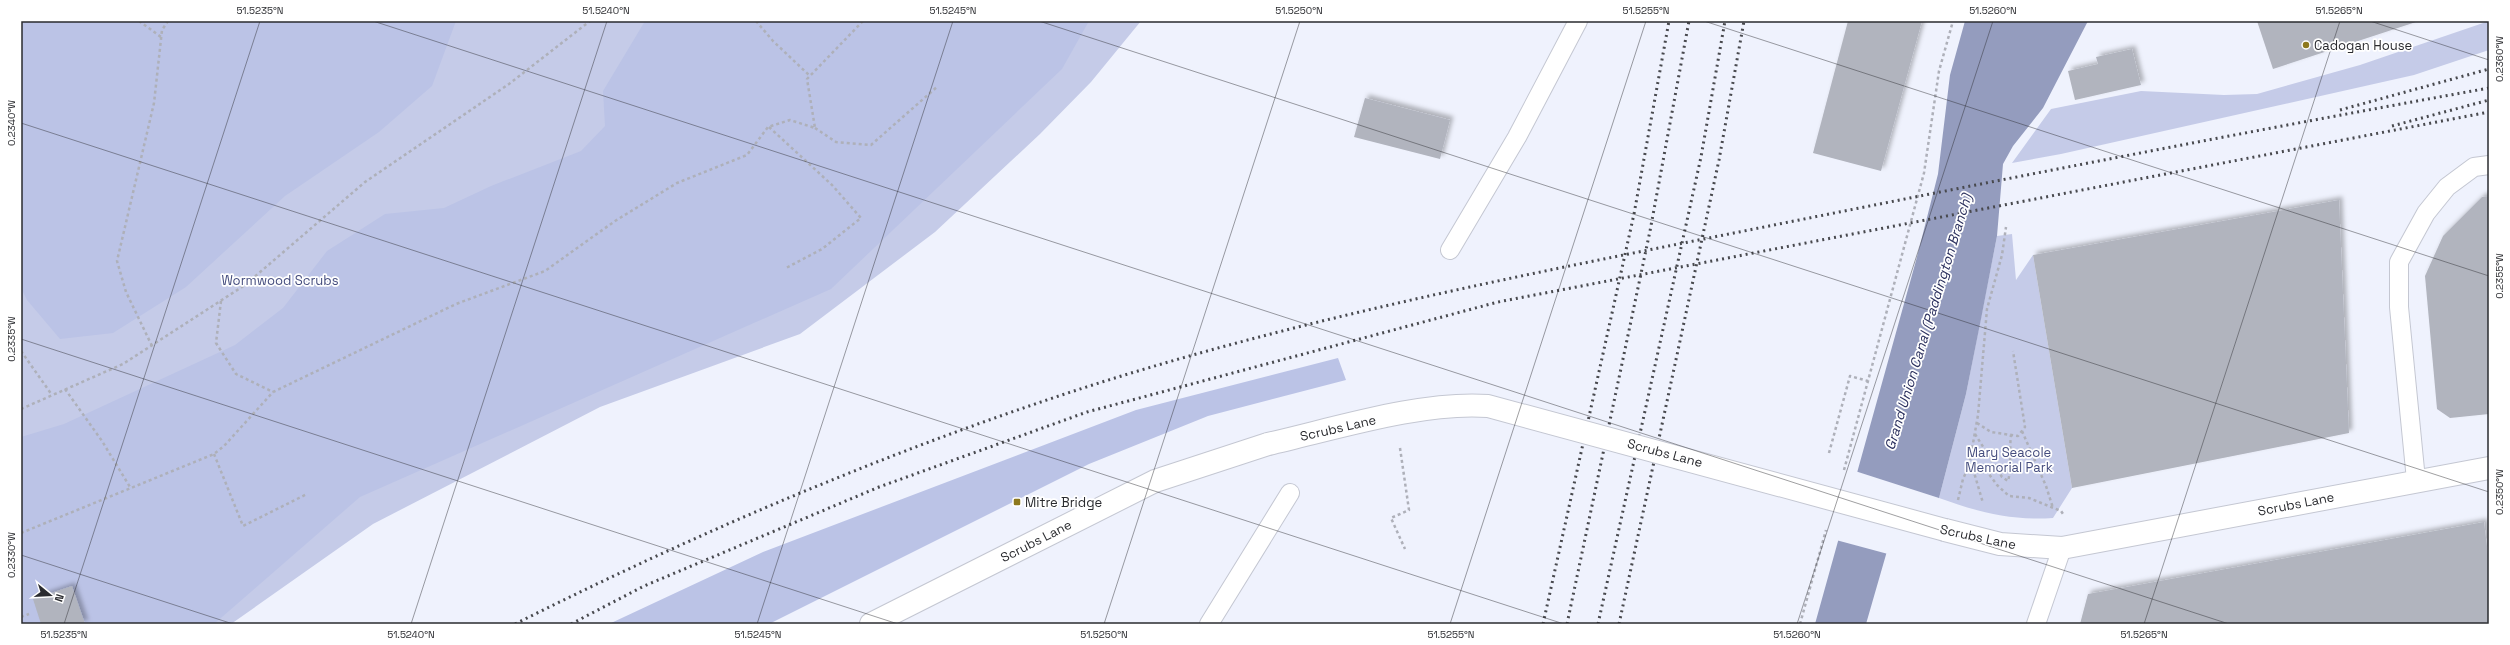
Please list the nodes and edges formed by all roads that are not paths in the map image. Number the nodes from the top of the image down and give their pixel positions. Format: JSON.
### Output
{"nodes":[{"id":1,"x":1578,"y":21,"type":"edge"},
{"id":2,"x":2489,"y":165,"type":"edge"},
{"id":3,"x":1450,"y":250,"type":"dead end"},
{"id":4,"x":2489,"y":468,"type":"edge"},
{"id":5,"x":2416,"y":480,"type":"junction"},
{"id":6,"x":1290,"y":493,"type":"dead end"},
{"id":7,"x":2055,"y":548,"type":"junction"},
{"id":8,"x":871,"y":624,"type":"edge"},
{"id":9,"x":1209,"y":624,"type":"edge"},
{"id":10,"x":2036,"y":624,"type":"edge"}],
"edges":[{"from":1,"to":3,"type":"lane"},
{"from":2,"to":5,"type":"lane"},
{"from":4,"to":5,"type":"main road","name":"Scrubs Lane"},
{"from":5,"to":7,"type":"main road","name":"Scrubs Lane"},
{"from":6,"to":9,"type":"lane"},
{"from":7,"to":8,"type":"main road","name":"Scrubs Lane","bridge":true},
{"from":7,"to":10,"type":"lane"}]}
